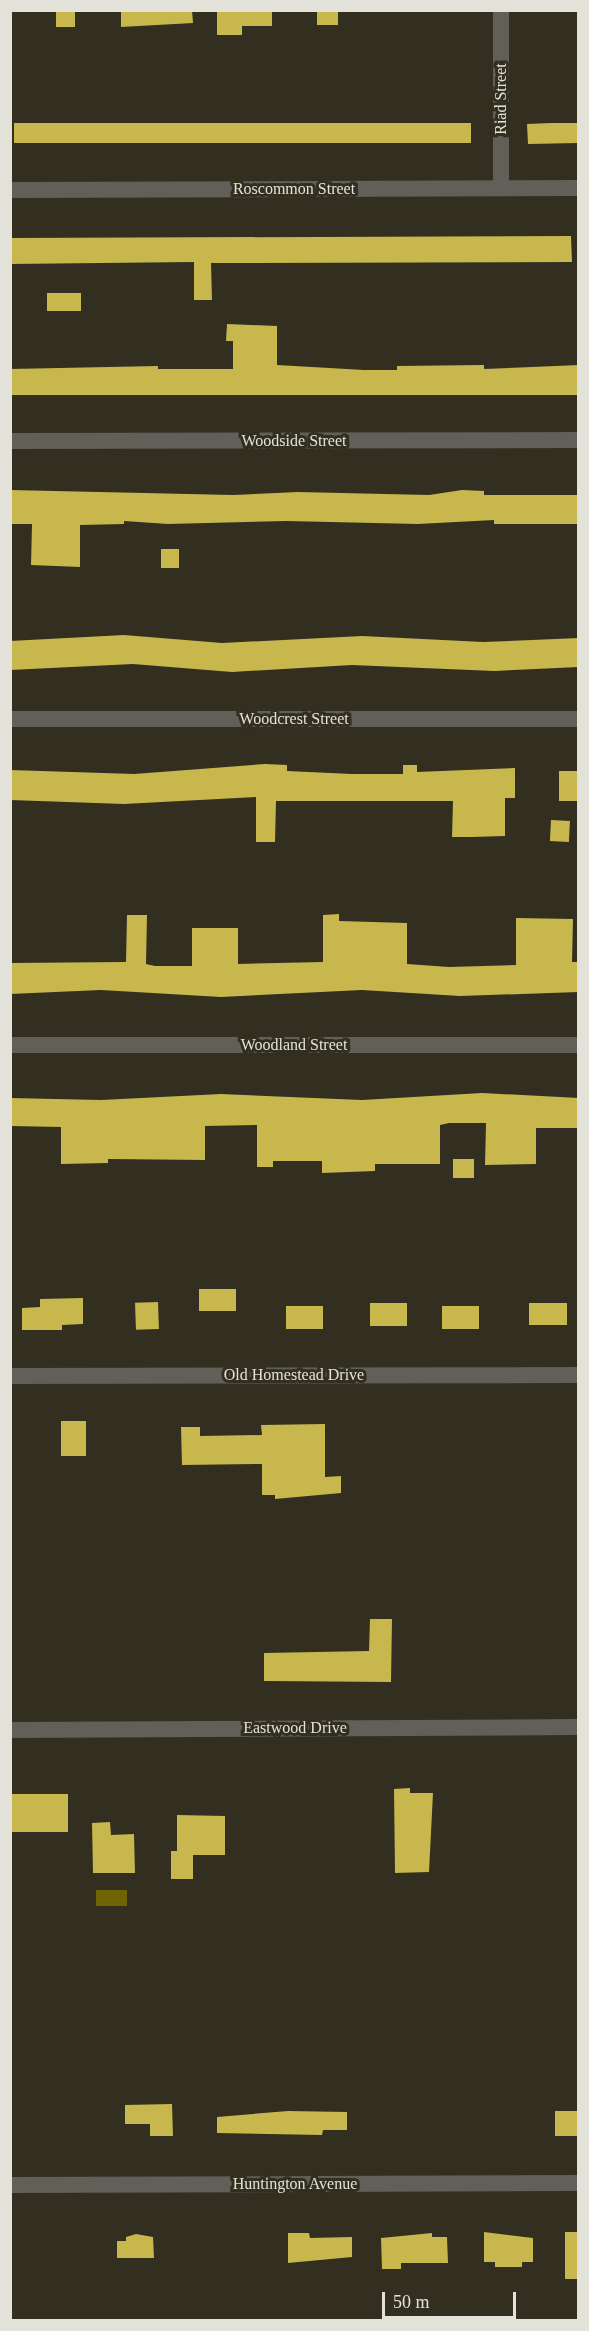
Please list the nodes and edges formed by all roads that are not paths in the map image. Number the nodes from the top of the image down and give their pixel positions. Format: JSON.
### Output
{"nodes":[{"id":1,"x":501,"y":10,"type":"edge"},
{"id":2,"x":501,"y":188,"type":"junction"},
{"id":3,"x":579,"y":188,"type":"edge"},
{"id":4,"x":10,"y":190,"type":"edge"},
{"id":5,"x":579,"y":440,"type":"edge"},
{"id":6,"x":10,"y":441,"type":"edge"},
{"id":7,"x":10,"y":719,"type":"edge"},
{"id":8,"x":579,"y":719,"type":"edge"},
{"id":9,"x":10,"y":1045,"type":"edge"},
{"id":10,"x":579,"y":1045,"type":"edge"},
{"id":11,"x":579,"y":1375,"type":"edge"},
{"id":12,"x":10,"y":1376,"type":"edge"},
{"id":13,"x":579,"y":1727,"type":"edge"},
{"id":14,"x":10,"y":1730,"type":"edge"},
{"id":15,"x":579,"y":2183,"type":"edge"},
{"id":16,"x":10,"y":2186,"type":"edge"}],
"edges":[{"from":1,"to":2,"type":"street","name":"Riad Street"},
{"from":2,"to":3,"type":"street","name":"Roscommon Street"},
{"from":2,"to":4,"type":"street","name":"Roscommon Street"},
{"from":5,"to":6,"type":"street","name":"Woodside Street"},
{"from":7,"to":8,"type":"street","name":"Woodcrest Street"},
{"from":9,"to":10,"type":"street","name":"Woodland Street"},
{"from":11,"to":12,"type":"street","name":"Old Homestead Drive"},
{"from":13,"to":14,"type":"street","name":"Eastwood Drive"},
{"from":15,"to":16,"type":"street","name":"Huntington Avenue"}]}
